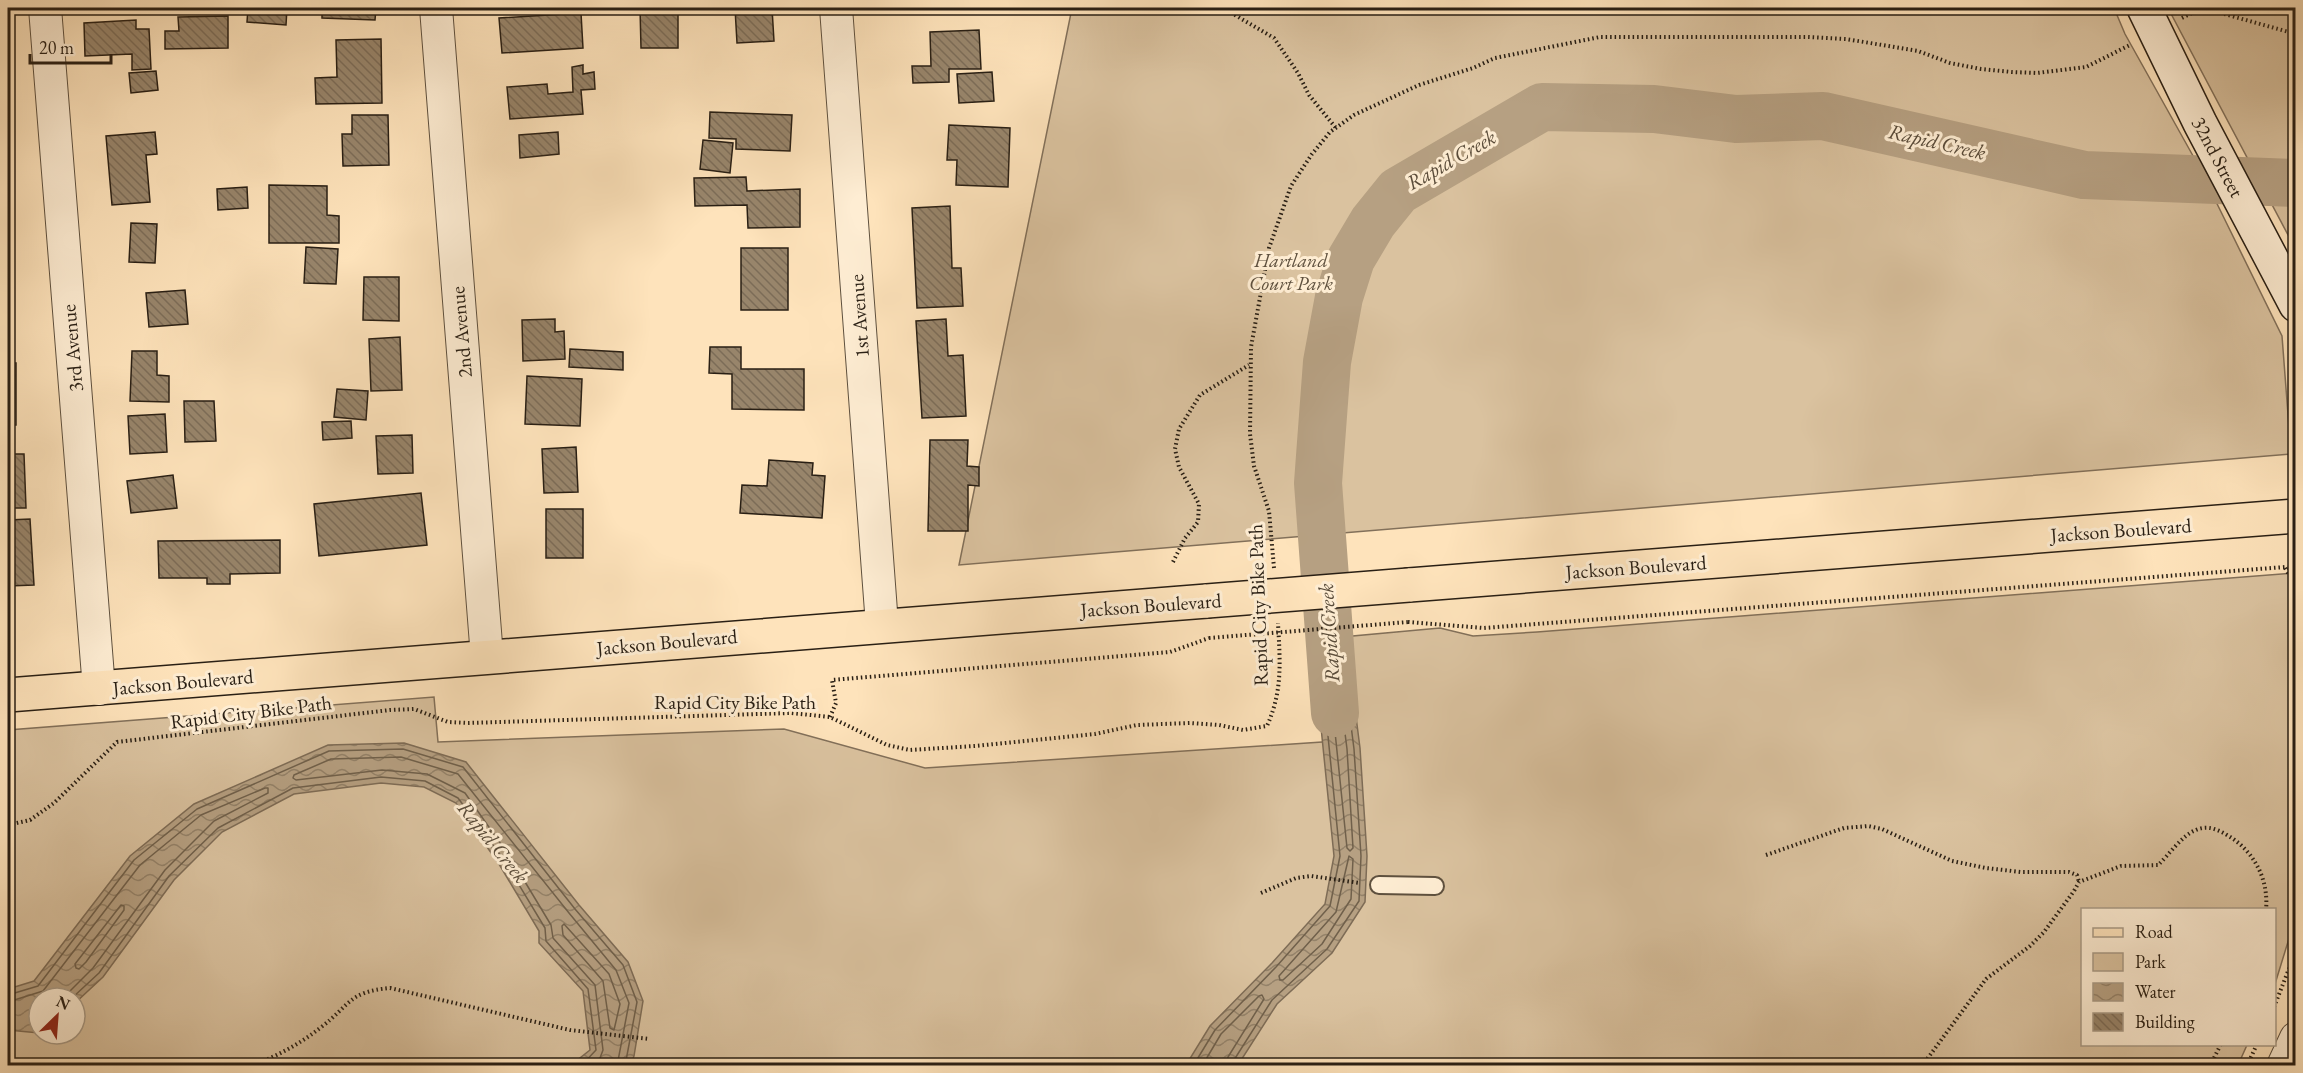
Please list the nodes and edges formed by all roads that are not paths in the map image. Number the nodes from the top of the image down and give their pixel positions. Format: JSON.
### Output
{"nodes":[{"id":1,"x":45,"y":8,"type":"edge"},
{"id":2,"x":436,"y":8,"type":"edge"},
{"id":3,"x":836,"y":8,"type":"edge"},
{"id":4,"x":2149,"y":19,"type":"edge"},
{"id":5,"x":2295,"y":305,"type":"edge"},
{"id":6,"x":2295,"y":516,"type":"edge"},
{"id":7,"x":882,"y":625,"type":"junction"},
{"id":8,"x":487,"y":657,"type":"junction"},
{"id":9,"x":99,"y":689,"type":"junction"},
{"id":10,"x":8,"y":695,"type":"edge"},
{"id":11,"x":1379,"y":885,"type":"road end"},
{"id":12,"x":1435,"y":886,"type":"dead end"},
{"id":13,"x":2295,"y":1038,"type":"edge"},
{"id":14,"x":2283,"y":1065,"type":"edge"}],
"edges":[{"from":1,"to":9,"type":"street","name":"3rd Avenue"},
{"from":2,"to":8,"type":"street","name":"2nd Avenue"},
{"from":3,"to":7,"type":"street","name":"1st Avenue"},
{"from":4,"to":5,"type":"street","name":"32nd Street"},
{"from":6,"to":7,"type":"main road","name":"Jackson Boulevard","bridge":true},
{"from":7,"to":8,"type":"main road","name":"Jackson Boulevard"},
{"from":8,"to":9,"type":"main road","name":"Jackson Boulevard"},
{"from":9,"to":10,"type":"main road","name":"Jackson Boulevard"},
{"from":11,"to":12,"type":"lane"},
{"from":13,"to":14,"type":"street"}]}
